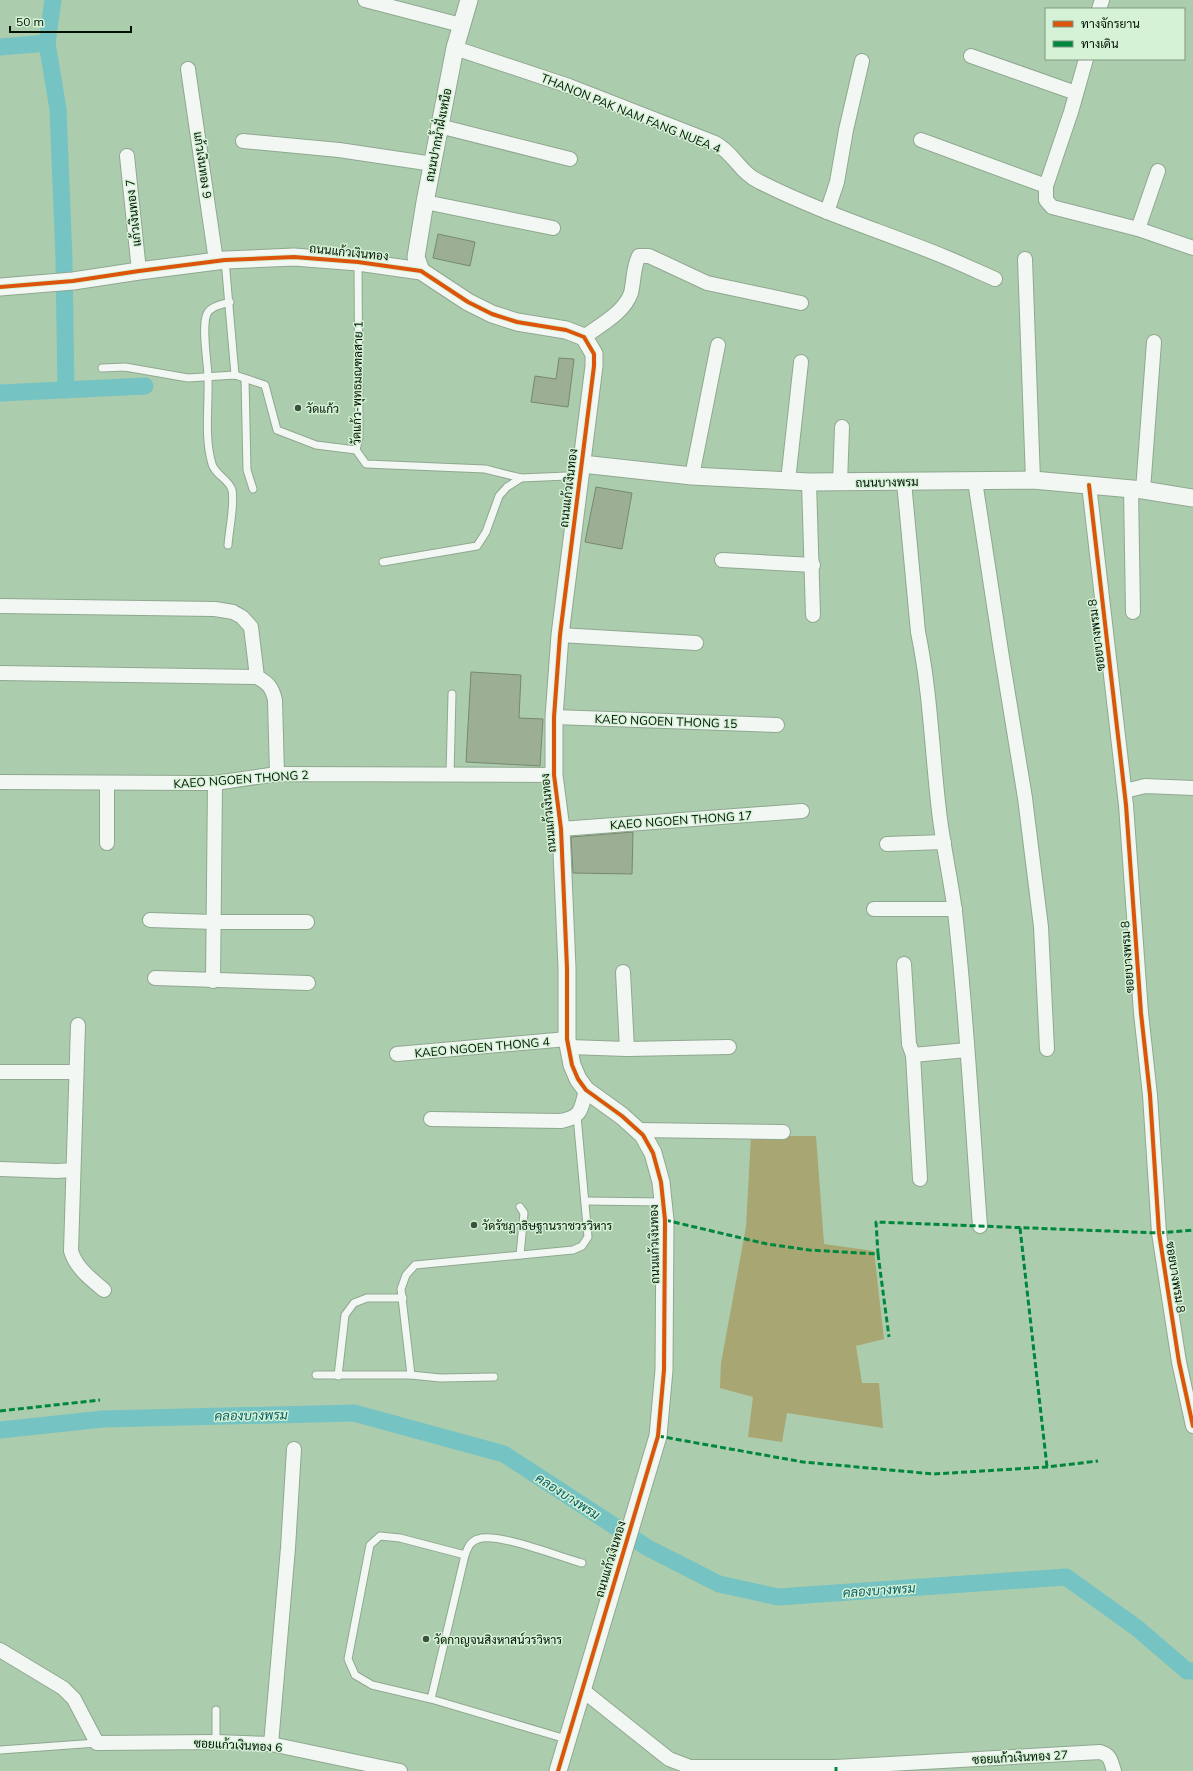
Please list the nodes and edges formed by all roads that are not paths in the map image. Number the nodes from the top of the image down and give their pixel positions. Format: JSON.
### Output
{"nodes":[{"id":1,"x":469,"y":0,"type":"edge"},
{"id":2,"x":371,"y":1,"type":"edge"},
{"id":3,"x":461,"y":25,"type":"junction"},
{"id":4,"x":455,"y":48,"type":"junction"},
{"id":5,"x":971,"y":56,"type":"dead end"},
{"id":6,"x":862,"y":60,"type":"dead end"},
{"id":7,"x":1086,"y":60,"type":"edge"},
{"id":8,"x":188,"y":69,"type":"dead end"},
{"id":9,"x":1076,"y":93,"type":"junction"},
{"id":10,"x":439,"y":126,"type":"junction"},
{"id":11,"x":921,"y":140,"type":"dead end"},
{"id":12,"x":243,"y":141,"type":"dead end"},
{"id":13,"x":127,"y":156,"type":"dead end"},
{"id":14,"x":570,"y":159,"type":"dead end"},
{"id":15,"x":433,"y":164,"type":"junction"},
{"id":16,"x":1158,"y":171,"type":"dead end"},
{"id":17,"x":1046,"y":186,"type":"junction"},
{"id":18,"x":425,"y":202,"type":"junction"},
{"id":19,"x":827,"y":212,"type":"junction"},
{"id":20,"x":553,"y":228,"type":"dead end"},
{"id":21,"x":1138,"y":229,"type":"junction"},
{"id":22,"x":1193,"y":248,"type":"edge"},
{"id":23,"x":1025,"y":259,"type":"dead end"},
{"id":24,"x":221,"y":260,"type":"junction"},
{"id":25,"x":358,"y":262,"type":"junction"},
{"id":26,"x":139,"y":270,"type":"junction"},
{"id":27,"x":421,"y":271,"type":"junction"},
{"id":28,"x":995,"y":279,"type":"dead end"},
{"id":29,"x":0,"y":288,"type":"edge"},
{"id":30,"x":230,"y":302,"type":"junction"},
{"id":31,"x":801,"y":303,"type":"dead end"},
{"id":32,"x":584,"y":337,"type":"junction"},
{"id":33,"x":1154,"y":342,"type":"dead end"},
{"id":34,"x":718,"y":345,"type":"dead end"},
{"id":35,"x":801,"y":362,"type":"dead end"},
{"id":36,"x":102,"y":368,"type":"dead end"},
{"id":37,"x":235,"y":375,"type":"junction"},
{"id":38,"x":208,"y":378,"type":"junction"},
{"id":39,"x":245,"y":379,"type":"junction"},
{"id":40,"x":842,"y":427,"type":"dead end"},
{"id":41,"x":356,"y":450,"type":"junction"},
{"id":42,"x":581,"y":470,"type":"junction"},
{"id":43,"x":692,"y":476,"type":"junction"},
{"id":44,"x":521,"y":478,"type":"junction"},
{"id":45,"x":1033,"y":480,"type":"junction"},
{"id":46,"x":788,"y":481,"type":"junction"},
{"id":47,"x":975,"y":481,"type":"junction"},
{"id":48,"x":809,"y":482,"type":"junction"},
{"id":49,"x":904,"y":482,"type":"junction"},
{"id":50,"x":840,"y":483,"type":"junction"},
{"id":51,"x":1089,"y":485,"type":"junction"},
{"id":52,"x":253,"y":489,"type":"dead end"},
{"id":53,"x":1137,"y":490,"type":"junction"},
{"id":54,"x":1193,"y":498,"type":"edge"},
{"id":55,"x":228,"y":545,"type":"dead end"},
{"id":56,"x":722,"y":560,"type":"dead end"},
{"id":57,"x":383,"y":562,"type":"dead end"},
{"id":58,"x":813,"y":565,"type":"junction"},
{"id":59,"x":0,"y":606,"type":"edge"},
{"id":60,"x":1133,"y":612,"type":"dead end"},
{"id":61,"x":813,"y":615,"type":"dead end"},
{"id":62,"x":560,"y":635,"type":"junction"},
{"id":63,"x":696,"y":643,"type":"dead end"},
{"id":64,"x":0,"y":673,"type":"edge"},
{"id":65,"x":256,"y":677,"type":"junction"},
{"id":66,"x":452,"y":694,"type":"dead end"},
{"id":67,"x":554,"y":717,"type":"junction"},
{"id":68,"x":777,"y":725,"type":"dead end"},
{"id":69,"x":277,"y":774,"type":"junction"},
{"id":70,"x":450,"y":775,"type":"junction"},
{"id":71,"x":554,"y":775,"type":"junction"},
{"id":72,"x":0,"y":782,"type":"edge"},
{"id":73,"x":215,"y":783,"type":"junction"},
{"id":74,"x":107,"y":784,"type":"junction"},
{"id":75,"x":1193,"y":788,"type":"edge"},
{"id":76,"x":1125,"y":791,"type":"junction"},
{"id":77,"x":802,"y":811,"type":"dead end"},
{"id":78,"x":561,"y":829,"type":"junction"},
{"id":79,"x":944,"y":842,"type":"junction"},
{"id":80,"x":107,"y":843,"type":"dead end"},
{"id":81,"x":887,"y":844,"type":"dead end"},
{"id":82,"x":874,"y":909,"type":"dead end"},
{"id":83,"x":955,"y":909,"type":"junction"},
{"id":84,"x":150,"y":920,"type":"dead end"},
{"id":85,"x":214,"y":922,"type":"junction"},
{"id":86,"x":307,"y":922,"type":"dead end"},
{"id":87,"x":904,"y":964,"type":"dead end"},
{"id":88,"x":622,"y":972,"type":"dead end"},
{"id":89,"x":156,"y":978,"type":"dead end"},
{"id":90,"x":213,"y":980,"type":"junction"},
{"id":91,"x":308,"y":983,"type":"dead end"},
{"id":92,"x":78,"y":1025,"type":"dead end"},
{"id":93,"x":568,"y":1043,"type":"junction"},
{"id":94,"x":729,"y":1047,"type":"dead end"},
{"id":95,"x":627,"y":1049,"type":"junction"},
{"id":96,"x":1048,"y":1049,"type":"dead end"},
{"id":97,"x":967,"y":1050,"type":"junction"},
{"id":98,"x":397,"y":1054,"type":"dead end"},
{"id":99,"x":913,"y":1055,"type":"junction"},
{"id":100,"x":0,"y":1072,"type":"edge"},
{"id":101,"x":75,"y":1072,"type":"junction"},
{"id":102,"x":586,"y":1090,"type":"junction"},
{"id":103,"x":577,"y":1116,"type":"junction"},
{"id":104,"x":431,"y":1120,"type":"dead end"},
{"id":105,"x":637,"y":1130,"type":"junction"},
{"id":106,"x":783,"y":1132,"type":"dead end"},
{"id":107,"x":0,"y":1169,"type":"edge"},
{"id":108,"x":73,"y":1170,"type":"junction"},
{"id":109,"x":920,"y":1179,"type":"dead end"},
{"id":110,"x":585,"y":1201,"type":"junction"},
{"id":111,"x":663,"y":1202,"type":"junction"},
{"id":112,"x":520,"y":1207,"type":"dead end"},
{"id":113,"x":980,"y":1226,"type":"dead end"},
{"id":114,"x":520,"y":1255,"type":"junction"},
{"id":115,"x":104,"y":1290,"type":"dead end"},
{"id":116,"x":403,"y":1298,"type":"junction"},
{"id":117,"x":316,"y":1375,"type":"dead end"},
{"id":118,"x":411,"y":1375,"type":"junction"},
{"id":119,"x":338,"y":1376,"type":"junction"},
{"id":120,"x":494,"y":1377,"type":"dead end"},
{"id":121,"x":1193,"y":1426,"type":"edge"},
{"id":122,"x":294,"y":1449,"type":"dead end"},
{"id":123,"x":465,"y":1555,"type":"junction"},
{"id":124,"x":582,"y":1564,"type":"dead end"},
{"id":125,"x":0,"y":1650,"type":"edge"},
{"id":126,"x":581,"y":1689,"type":"junction"},
{"id":127,"x":431,"y":1699,"type":"junction"},
{"id":128,"x":216,"y":1710,"type":"dead end"},
{"id":129,"x":566,"y":1739,"type":"junction"},
{"id":130,"x":216,"y":1742,"type":"junction"},
{"id":131,"x":97,"y":1743,"type":"junction"},
{"id":132,"x":271,"y":1744,"type":"junction"},
{"id":133,"x":0,"y":1750,"type":"edge"},
{"id":134,"x":400,"y":1771,"type":"edge"},
{"id":135,"x":558,"y":1771,"type":"edge"},
{"id":136,"x":1114,"y":1771,"type":"edge"}],
"edges":[{"from":1,"to":3,"type":"street","name":"ถนนปากน้ำฝั่งเหนือ"},
{"from":2,"to":3,"type":"street"},
{"from":3,"to":4,"type":"street","name":"ถนนปากน้ำฝั่งเหนือ"},
{"from":4,"to":10,"type":"street","name":"ถนนปากน้ำฝั่งเหนือ"},
{"from":4,"to":19,"type":"street","name":"THANON PAK NAM FANG NUEA 4"},
{"from":5,"to":9,"type":"street"},
{"from":6,"to":19,"type":"street"},
{"from":7,"to":9,"type":"street"},
{"from":8,"to":24,"type":"street","name":"แก้วเงินทอง 9"},
{"from":9,"to":17,"type":"street"},
{"from":10,"to":14,"type":"street"},
{"from":10,"to":15,"type":"street","name":"ถนนปากน้ำฝั่งเหนือ"},
{"from":11,"to":17,"type":"street"},
{"from":12,"to":15,"type":"street"},
{"from":13,"to":26,"type":"street","name":"แก้วเงินทอง 7"},
{"from":15,"to":18,"type":"street","name":"ถนนปากน้ำฝั่งเหนือ"},
{"from":16,"to":21,"type":"street"},
{"from":17,"to":21,"type":"street"},
{"from":18,"to":20,"type":"street"},
{"from":18,"to":27,"type":"street","name":"ถนนปากน้ำฝั่งเหนือ"},
{"from":19,"to":28,"type":"street","name":"THANON PAK NAM FANG NUEA 4"},
{"from":21,"to":22,"type":"street"},
{"from":23,"to":45,"type":"street"},
{"from":24,"to":25,"type":"street","name":"ถนนแก้วเงินทอง"},
{"from":24,"to":26,"type":"street","name":"ถนนแก้วเงินทอง"},
{"from":24,"to":30,"type":"lane"},
{"from":25,"to":27,"type":"street","name":"ถนนแก้วเงินทอง"},
{"from":25,"to":41,"type":"lane","name":"วัดแก้ว-พุทธมณฑลสาย 1"},
{"from":26,"to":29,"type":"street","name":"ถนนแก้วเงินทอง"},
{"from":27,"to":32,"type":"street","name":"ถนนแก้วเงินทอง"},
{"from":30,"to":37,"type":"lane"},
{"from":30,"to":38,"type":"lane"},
{"from":31,"to":32,"type":"street"},
{"from":32,"to":42,"type":"street","name":"ถนนแก้วเงินทอง"},
{"from":33,"to":53,"type":"street"},
{"from":34,"to":43,"type":"street"},
{"from":35,"to":46,"type":"street"},
{"from":36,"to":38,"type":"lane"},
{"from":37,"to":38,"type":"lane"},
{"from":37,"to":39,"type":"lane"},
{"from":38,"to":55,"type":"lane"},
{"from":39,"to":41,"type":"lane"},
{"from":39,"to":52,"type":"lane"},
{"from":40,"to":50,"type":"street"},
{"from":41,"to":44,"type":"lane","name":"วัดแก้ว-พุทธมณฑลสาย 1"},
{"from":42,"to":43,"type":"street","name":"ถนนบางพรม"},
{"from":42,"to":44,"type":"lane"},
{"from":42,"to":62,"type":"street","name":"ถนนแก้วเงินทอง"},
{"from":43,"to":46,"type":"street","name":"ถนนบางพรม"},
{"from":44,"to":57,"type":"lane"},
{"from":45,"to":47,"type":"street","name":"ถนนบางพรม"},
{"from":45,"to":51,"type":"street","name":"ถนนบางพรม"},
{"from":46,"to":48,"type":"street","name":"ถนนบางพรม"},
{"from":47,"to":49,"type":"street","name":"ถนนบางพรม"},
{"from":47,"to":96,"type":"street"},
{"from":48,"to":50,"type":"street","name":"ถนนบางพรม"},
{"from":48,"to":58,"type":"street"},
{"from":49,"to":50,"type":"street","name":"ถนนบางพรม"},
{"from":49,"to":79,"type":"street"},
{"from":51,"to":53,"type":"street","name":"ถนนบางพรม"},
{"from":51,"to":76,"type":"street","name":"ซอยบางพรม 8"},
{"from":53,"to":54,"type":"street","name":"ถนนบางพรม"},
{"from":53,"to":60,"type":"street"},
{"from":56,"to":58,"type":"street"},
{"from":58,"to":61,"type":"street"},
{"from":59,"to":65,"type":"street"},
{"from":62,"to":63,"type":"street"},
{"from":62,"to":67,"type":"street","name":"ถนนแก้วเงินทอง"},
{"from":64,"to":65,"type":"street"},
{"from":65,"to":69,"type":"street"},
{"from":66,"to":70,"type":"lane"},
{"from":67,"to":68,"type":"street","name":"KAEO NGOEN THONG 15"},
{"from":67,"to":71,"type":"street","name":"ถนนแก้วเงินทอง"},
{"from":69,"to":70,"type":"street","name":"KAEO NGOEN THONG 2"},
{"from":69,"to":73,"type":"street","name":"KAEO NGOEN THONG 2"},
{"from":70,"to":71,"type":"street","name":"KAEO NGOEN THONG 2"},
{"from":71,"to":78,"type":"street","name":"ถนนแก้วเงินทอง"},
{"from":72,"to":74,"type":"street","name":"KAEO NGOEN THONG 2"},
{"from":73,"to":74,"type":"street","name":"KAEO NGOEN THONG 2"},
{"from":73,"to":85,"type":"street"},
{"from":74,"to":80,"type":"street"},
{"from":75,"to":76,"type":"street"},
{"from":76,"to":121,"type":"street","name":"ซอยบางพรม 8"},
{"from":77,"to":78,"type":"street","name":"KAEO NGOEN THONG 17"},
{"from":78,"to":93,"type":"street","name":"ถนนแก้วเงินทอง"},
{"from":79,"to":81,"type":"street"},
{"from":79,"to":83,"type":"street"},
{"from":82,"to":83,"type":"street"},
{"from":83,"to":97,"type":"street"},
{"from":84,"to":85,"type":"street"},
{"from":85,"to":86,"type":"street"},
{"from":85,"to":90,"type":"street"},
{"from":87,"to":99,"type":"street"},
{"from":88,"to":95,"type":"street"},
{"from":89,"to":90,"type":"street"},
{"from":90,"to":91,"type":"street"},
{"from":92,"to":101,"type":"street"},
{"from":93,"to":95,"type":"street","name":"KAEO NGOEN THONG 4"},
{"from":93,"to":98,"type":"street","name":"KAEO NGOEN THONG 4"},
{"from":93,"to":102,"type":"street","name":"ถนนแก้วเงินทอง"},
{"from":94,"to":95,"type":"street","name":"KAEO NGOEN THONG 4"},
{"from":97,"to":99,"type":"street"},
{"from":97,"to":113,"type":"street"},
{"from":99,"to":109,"type":"street"},
{"from":100,"to":101,"type":"street"},
{"from":101,"to":108,"type":"street"},
{"from":102,"to":103,"type":"street"},
{"from":102,"to":105,"type":"street","name":"ถนนแก้วเงินทอง"},
{"from":103,"to":104,"type":"street"},
{"from":103,"to":110,"type":"lane"},
{"from":105,"to":106,"type":"street"},
{"from":105,"to":111,"type":"street","name":"ถนนแก้วเงินทอง"},
{"from":107,"to":108,"type":"street"},
{"from":108,"to":115,"type":"street"},
{"from":110,"to":111,"type":"lane"},
{"from":110,"to":114,"type":"lane"},
{"from":111,"to":126,"type":"street","name":"ถนนแก้วเงินทอง"},
{"from":112,"to":114,"type":"lane"},
{"from":114,"to":116,"type":"lane"},
{"from":116,"to":118,"type":"lane"},
{"from":116,"to":119,"type":"lane"},
{"from":117,"to":119,"type":"lane"},
{"from":118,"to":119,"type":"lane"},
{"from":118,"to":120,"type":"lane"},
{"from":122,"to":132,"type":"street"},
{"from":123,"to":124,"type":"lane"},
{"from":123,"to":127,"type":"lane"},
{"from":123,"to":127,"type":"lane"},
{"from":125,"to":131,"type":"street"},
{"from":126,"to":129,"type":"street","name":"ถนนแก้วเงินทอง"},
{"from":126,"to":136,"type":"street","name":"ซอยแก้วเงินทอง 27"},
{"from":127,"to":129,"type":"lane"},
{"from":128,"to":130,"type":"lane"},
{"from":129,"to":135,"type":"street","name":"ถนนแก้วเงินทอง"},
{"from":130,"to":131,"type":"street","name":"ซอยแก้วเงินทอง 6"},
{"from":130,"to":132,"type":"street","name":"ซอยแก้วเงินทอง 6"},
{"from":131,"to":133,"type":"lane"},
{"from":132,"to":134,"type":"street","name":"ซอยแก้วเงินทอง 6"}]}
